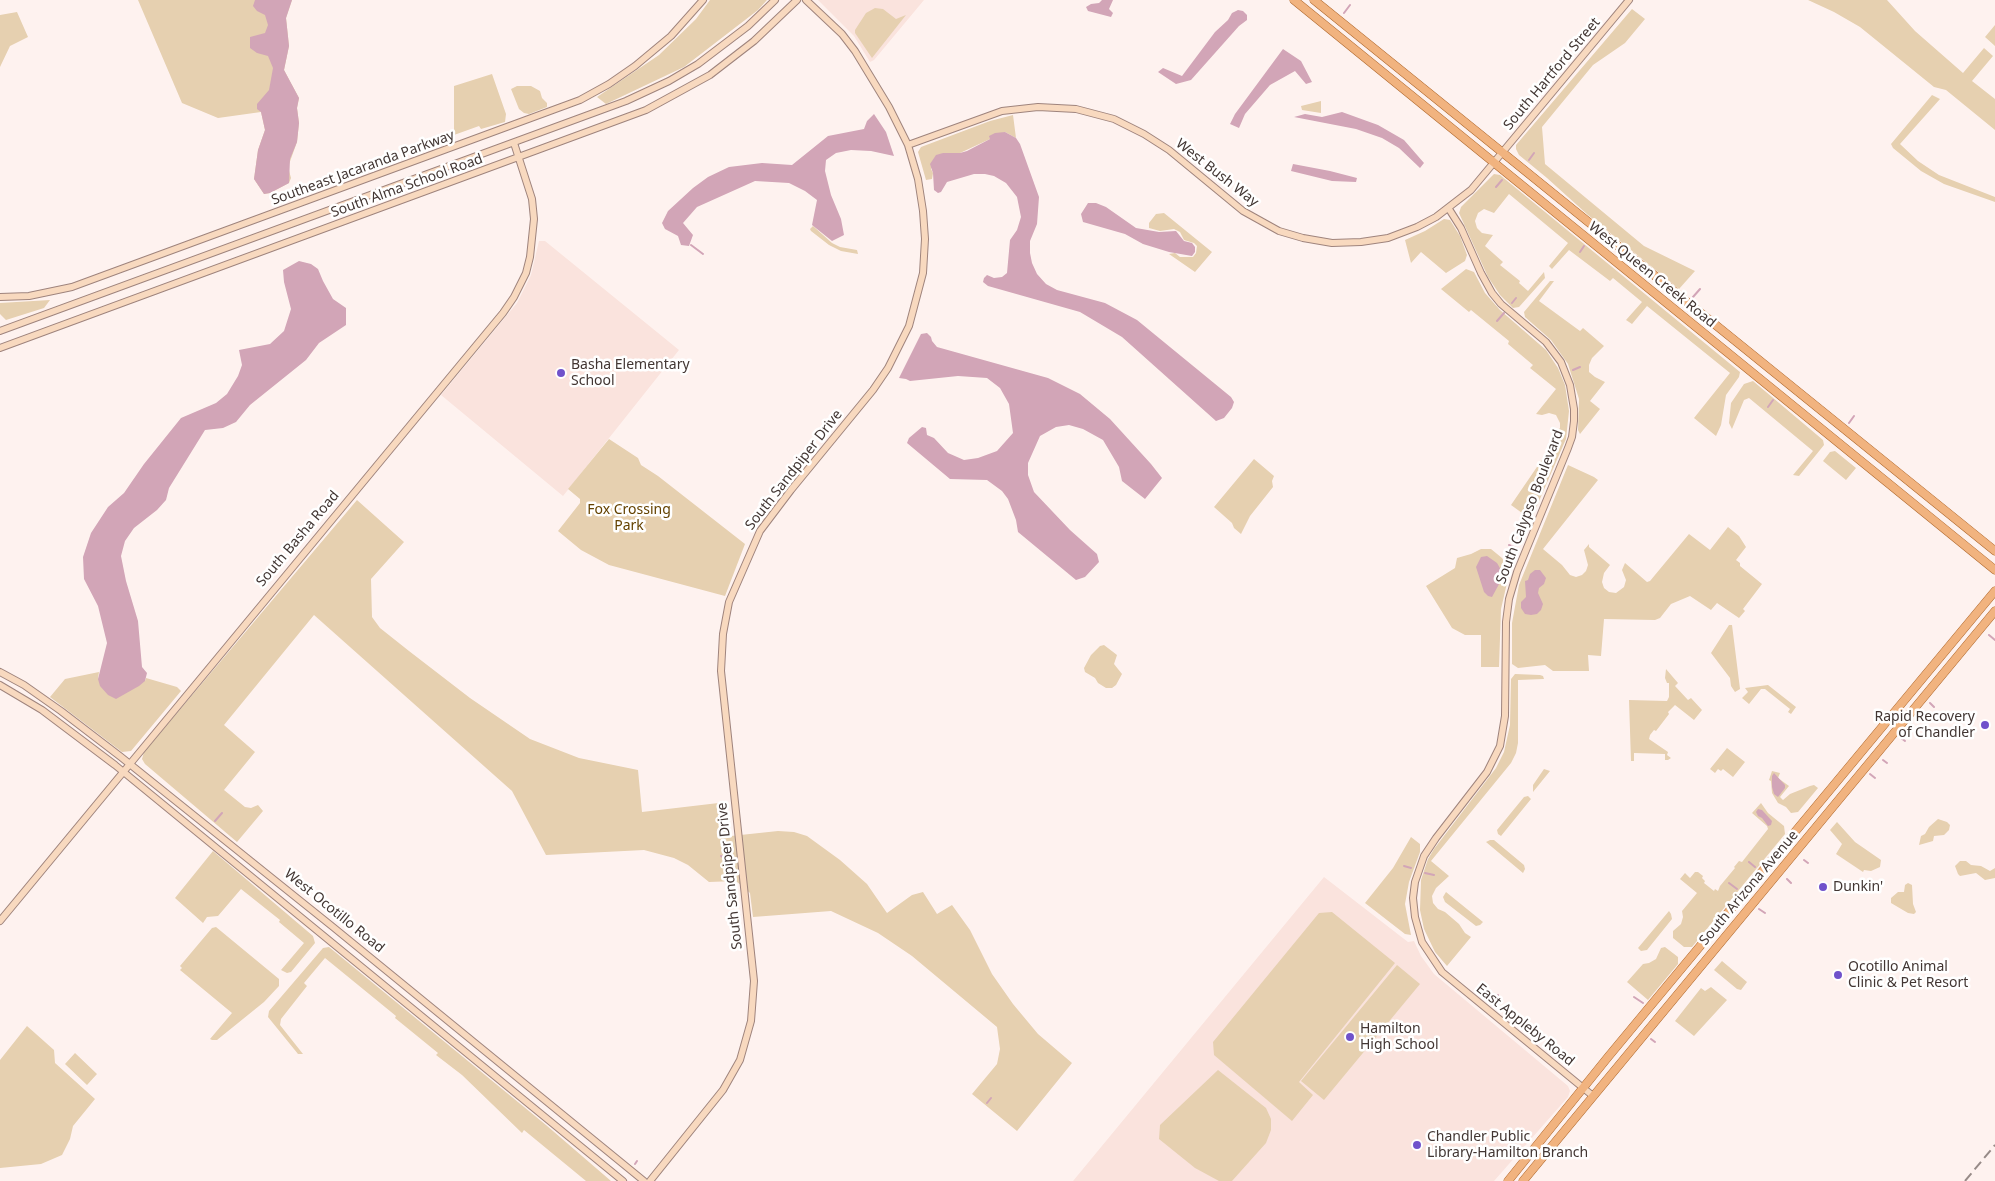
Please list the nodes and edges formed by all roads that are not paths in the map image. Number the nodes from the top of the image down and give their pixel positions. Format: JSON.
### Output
{"nodes":[{"id":1,"x":703,"y":0,"type":"edge"},
{"id":2,"x":775,"y":0,"type":"edge"},
{"id":3,"x":797,"y":0,"type":"edge"},
{"id":4,"x":806,"y":0,"type":"edge"},
{"id":5,"x":1294,"y":0,"type":"edge"},
{"id":6,"x":1314,"y":0,"type":"edge"},
{"id":7,"x":1629,"y":0,"type":"edge"},
{"id":8,"x":514,"y":143,"type":"junction"},
{"id":9,"x":908,"y":145,"type":"junction"},
{"id":10,"x":1502,"y":153,"type":"junction"},
{"id":11,"x":519,"y":158,"type":"junction"},
{"id":12,"x":1494,"y":163,"type":"junction"},
{"id":13,"x":1449,"y":209,"type":"junction"},
{"id":14,"x":0,"y":297,"type":"edge"},
{"id":15,"x":0,"y":331,"type":"edge"},
{"id":16,"x":0,"y":348,"type":"edge"},
{"id":17,"x":1995,"y":551,"type":"edge"},
{"id":18,"x":1995,"y":570,"type":"edge"},
{"id":19,"x":1995,"y":591,"type":"edge"},
{"id":20,"x":1995,"y":611,"type":"edge"},
{"id":21,"x":0,"y":672,"type":"edge"},
{"id":22,"x":0,"y":685,"type":"edge"},
{"id":23,"x":1904,"y":701,"type":"junction"},
{"id":24,"x":1914,"y":709,"type":"junction"},
{"id":25,"x":129,"y":763,"type":"junction"},
{"id":26,"x":122,"y":771,"type":"junction"},
{"id":27,"x":0,"y":921,"type":"edge"},
{"id":28,"x":1442,"y":972,"type":"joint"},
{"id":29,"x":1583,"y":1088,"type":"junction"},
{"id":30,"x":1593,"y":1096,"type":"junction"},
{"id":31,"x":1509,"y":1180,"type":"edge"},
{"id":32,"x":623,"y":1181,"type":"edge"},
{"id":33,"x":644,"y":1181,"type":"edge"},
{"id":34,"x":650,"y":1181,"type":"edge"},
{"id":35,"x":1523,"y":1181,"type":"edge"}],
"edges":[{"from":1,"to":14,"type":"street","name":"Southeast Jacaranda Parkway"},
{"from":2,"to":8,"type":"street","name":"South Alma School Road"},
{"from":3,"to":11,"type":"street","name":"South Alma School Road"},
{"from":4,"to":9,"type":"street","name":"South Sandpiper Drive"},
{"from":5,"to":12,"type":"main road","name":"West Queen Creek Road"},
{"from":6,"to":10,"type":"main road","name":"West Queen Creek Road"},
{"from":7,"to":10,"type":"street","name":"South Hartford Street"},
{"from":8,"to":11,"type":"street","name":"South Basha Road"},
{"from":8,"to":15,"type":"street","name":"South Alma School Road"},
{"from":9,"to":13,"type":"street","name":"West Bush Way"},
{"from":9,"to":34,"type":"street","name":"South Sandpiper Drive"},
{"from":10,"to":12,"type":"street","name":"South Hartford Street"},
{"from":10,"to":17,"type":"main road","name":"West Queen Creek Road"},
{"from":11,"to":16,"type":"street","name":"South Alma School Road"},
{"from":11,"to":25,"type":"street","name":"South Basha Road"},
{"from":12,"to":13,"type":"street","name":"West Bush Way"},
{"from":12,"to":18,"type":"main road","name":"West Queen Creek Road"},
{"from":13,"to":28,"type":"street","name":"South Calypso Boulevard"},
{"from":19,"to":23,"type":"main road","name":"South Arizona Avenue"},
{"from":20,"to":24,"type":"main road","name":"South Arizona Avenue"},
{"from":21,"to":25,"type":"street","name":"West Ocotillo Road"},
{"from":22,"to":26,"type":"street","name":"West Ocotillo Road"},
{"from":23,"to":24,"type":"main road"},
{"from":23,"to":29,"type":"main road","name":"South Arizona Avenue"},
{"from":24,"to":30,"type":"main road","name":"South Arizona Avenue"},
{"from":25,"to":26,"type":"street","name":"South Basha Road"},
{"from":25,"to":33,"type":"street","name":"West Ocotillo Road"},
{"from":26,"to":27,"type":"street","name":"South Basha Road"},
{"from":26,"to":32,"type":"street","name":"West Ocotillo Road"},
{"from":28,"to":29,"type":"street","name":"East Appleby Road"},
{"from":29,"to":30,"type":"street","name":"East Appleby Road"},
{"from":29,"to":31,"type":"main road","name":"South Arizona Avenue"},
{"from":30,"to":35,"type":"main road","name":"South Arizona Avenue"}]}
